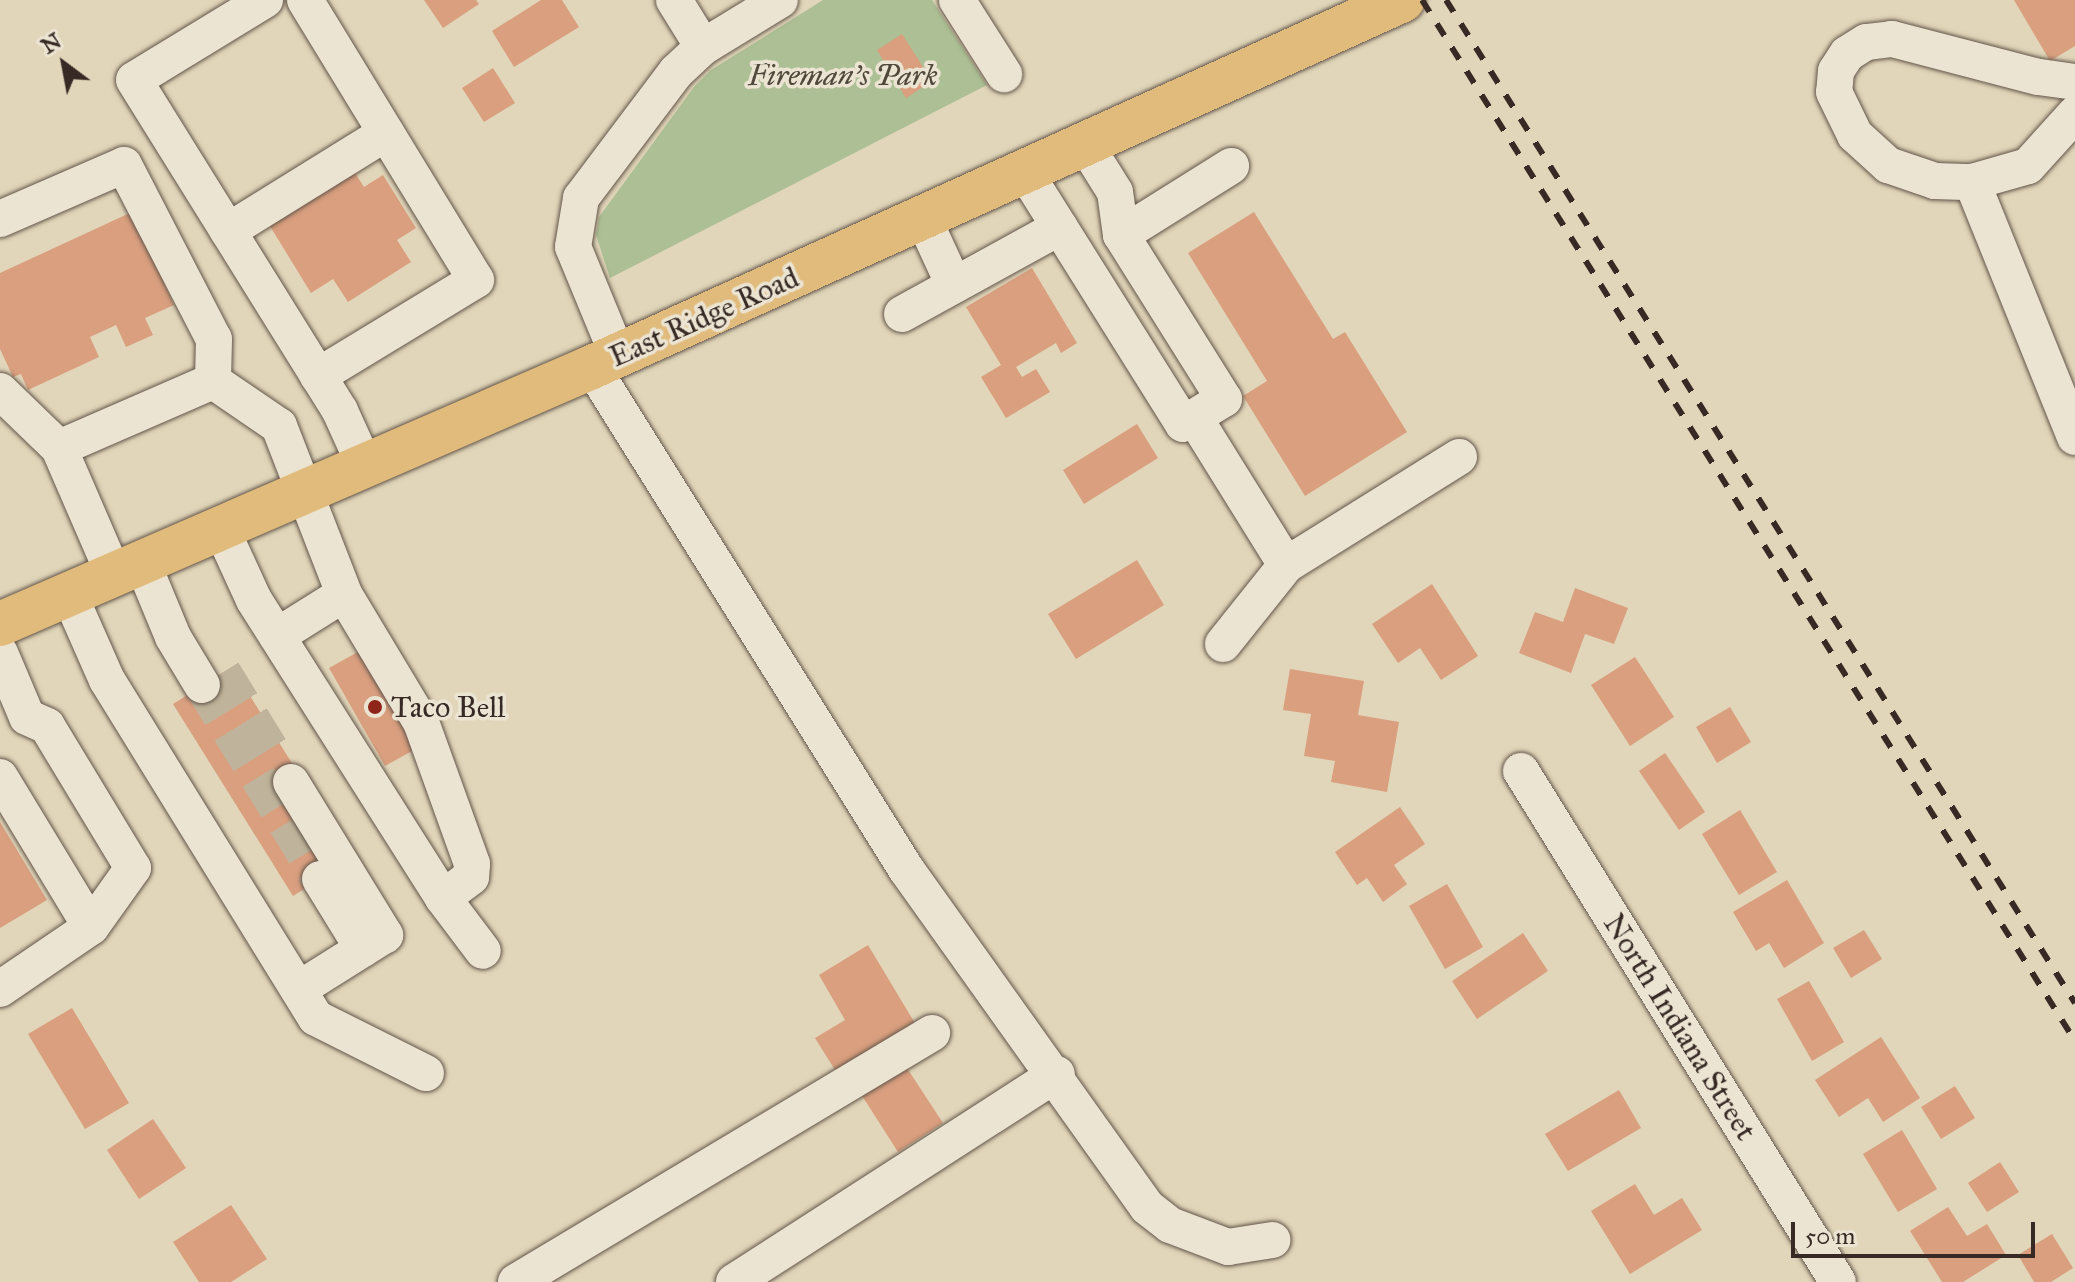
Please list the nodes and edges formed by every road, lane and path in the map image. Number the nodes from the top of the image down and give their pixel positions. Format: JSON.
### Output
{"nodes":[{"id":1,"x":265,"y":0,"type":"edge"},
{"id":2,"x":305,"y":0,"type":"edge"},
{"id":3,"x":674,"y":0,"type":"edge"},
{"id":4,"x":780,"y":0,"type":"edge"},
{"id":5,"x":957,"y":0,"type":"edge"},
{"id":6,"x":1403,"y":0,"type":"edge"},
{"id":7,"x":703,"y":47,"type":"junction"},
{"id":8,"x":1004,"y":74,"type":"dead end"},
{"id":9,"x":2075,"y":82,"type":"edge"},
{"id":10,"x":2075,"y":114,"type":"edge"},
{"id":11,"x":386,"y":133,"type":"junction"},
{"id":12,"x":1085,"y":144,"type":"junction"},
{"id":13,"x":1231,"y":166,"type":"dead end"},
{"id":14,"x":1025,"y":172,"type":"junction"},
{"id":15,"x":1972,"y":182,"type":"junction"},
{"id":16,"x":923,"y":218,"type":"junction"},
{"id":17,"x":0,"y":219,"type":"edge"},
{"id":18,"x":1060,"y":227,"type":"junction"},
{"id":19,"x":228,"y":231,"type":"junction"},
{"id":20,"x":1121,"y":235,"type":"junction"},
{"id":21,"x":954,"y":285,"type":"junction"},
{"id":22,"x":902,"y":314,"type":"dead end"},
{"id":23,"x":605,"y":362,"type":"junction"},
{"id":24,"x":318,"y":376,"type":"junction"},
{"id":25,"x":213,"y":381,"type":"junction"},
{"id":26,"x":0,"y":391,"type":"edge"},
{"id":27,"x":1194,"y":417,"type":"junction"},
{"id":28,"x":2075,"y":437,"type":"edge"},
{"id":29,"x":59,"y":448,"type":"junction"},
{"id":30,"x":1459,"y":457,"type":"dead end"},
{"id":31,"x":365,"y":466,"type":"junction"},
{"id":32,"x":304,"y":495,"type":"junction"},
{"id":33,"x":221,"y":528,"type":"junction"},
{"id":34,"x":1286,"y":565,"type":"junction"},
{"id":35,"x":128,"y":569,"type":"junction"},
{"id":36,"x":69,"y":594,"type":"junction"},
{"id":37,"x":344,"y":594,"type":"junction"},
{"id":38,"x":0,"y":624,"type":"edge"},
{"id":39,"x":277,"y":636,"type":"junction"},
{"id":40,"x":1223,"y":644,"type":"dead end"},
{"id":41,"x":0,"y":653,"type":"edge"},
{"id":42,"x":204,"y":671,"type":"tunnel mouth"},
{"id":43,"x":13,"y":723,"type":"edge"},
{"id":44,"x":1521,"y":771,"type":"dead end"},
{"id":45,"x":0,"y":777,"type":"edge"},
{"id":46,"x":291,"y":782,"type":"tunnel mouth"},
{"id":47,"x":320,"y":879,"type":"tunnel mouth"},
{"id":48,"x":443,"y":898,"type":"junction"},
{"id":49,"x":91,"y":927,"type":"junction"},
{"id":50,"x":374,"y":942,"type":"junction"},
{"id":51,"x":483,"y":951,"type":"dead end"},
{"id":52,"x":0,"y":989,"type":"edge"},
{"id":53,"x":299,"y":989,"type":"junction"},
{"id":54,"x":932,"y":1033,"type":"dead end"},
{"id":55,"x":426,"y":1073,"type":"dead end"},
{"id":56,"x":1057,"y":1074,"type":"junction"},
{"id":57,"x":1272,"y":1240,"type":"dead end"},
{"id":58,"x":516,"y":1282,"type":"edge"},
{"id":59,"x":734,"y":1282,"type":"edge"},
{"id":60,"x":1838,"y":1282,"type":"edge"}],
"edges":[{"from":1,"to":19,"type":"street"},
{"from":2,"to":11,"type":"street"},
{"from":3,"to":7,"type":"street"},
{"from":4,"to":7,"type":"street"},
{"from":5,"to":8,"type":"street"},
{"from":6,"to":12,"type":"main road","name":"East Ridge Road"},
{"from":7,"to":23,"type":"street"},
{"from":9,"to":15,"type":"street"},
{"from":10,"to":15,"type":"street"},
{"from":11,"to":19,"type":"street"},
{"from":11,"to":24,"type":"street"},
{"from":12,"to":14,"type":"main road","name":"East Ridge Road"},
{"from":12,"to":20,"type":"street"},
{"from":13,"to":20,"type":"street"},
{"from":14,"to":16,"type":"main road","name":"East Ridge Road"},
{"from":14,"to":18,"type":"street"},
{"from":15,"to":28,"type":"street"},
{"from":16,"to":21,"type":"street"},
{"from":16,"to":23,"type":"main road","name":"East Ridge Road"},
{"from":17,"to":25,"type":"street"},
{"from":18,"to":21,"type":"street"},
{"from":18,"to":27,"type":"street"},
{"from":19,"to":24,"type":"street"},
{"from":20,"to":27,"type":"street"},
{"from":21,"to":22,"type":"street"},
{"from":23,"to":31,"type":"main road","name":"East Ridge Road"},
{"from":23,"to":56,"type":"street"},
{"from":24,"to":31,"type":"street"},
{"from":25,"to":29,"type":"street"},
{"from":25,"to":32,"type":"street"},
{"from":26,"to":29,"type":"street"},
{"from":27,"to":34,"type":"street"},
{"from":29,"to":35,"type":"street"},
{"from":30,"to":34,"type":"street"},
{"from":31,"to":32,"type":"main road","name":"East Ridge Road"},
{"from":32,"to":33,"type":"main road","name":"East Ridge Road"},
{"from":32,"to":37,"type":"street"},
{"from":33,"to":35,"type":"main road","name":"East Ridge Road"},
{"from":33,"to":39,"type":"street"},
{"from":34,"to":40,"type":"street"},
{"from":35,"to":36,"type":"main road","name":"East Ridge Road"},
{"from":35,"to":42,"type":"street"},
{"from":36,"to":38,"type":"main road","name":"East Ridge Road"},
{"from":36,"to":53,"type":"street"},
{"from":37,"to":39,"type":"street"},
{"from":37,"to":48,"type":"street"},
{"from":39,"to":48,"type":"street"},
{"from":41,"to":43,"type":"street"},
{"from":43,"to":49,"type":"street"},
{"from":44,"to":60,"type":"street","name":"North Indiana Street"},
{"from":45,"to":49,"type":"street"},
{"from":46,"to":50,"type":"street"},
{"from":47,"to":50,"type":"street"},
{"from":48,"to":51,"type":"street"},
{"from":49,"to":52,"type":"street"},
{"from":50,"to":53,"type":"street"},
{"from":53,"to":55,"type":"street"},
{"from":54,"to":58,"type":"street"},
{"from":56,"to":57,"type":"street"},
{"from":56,"to":59,"type":"street"}]}
